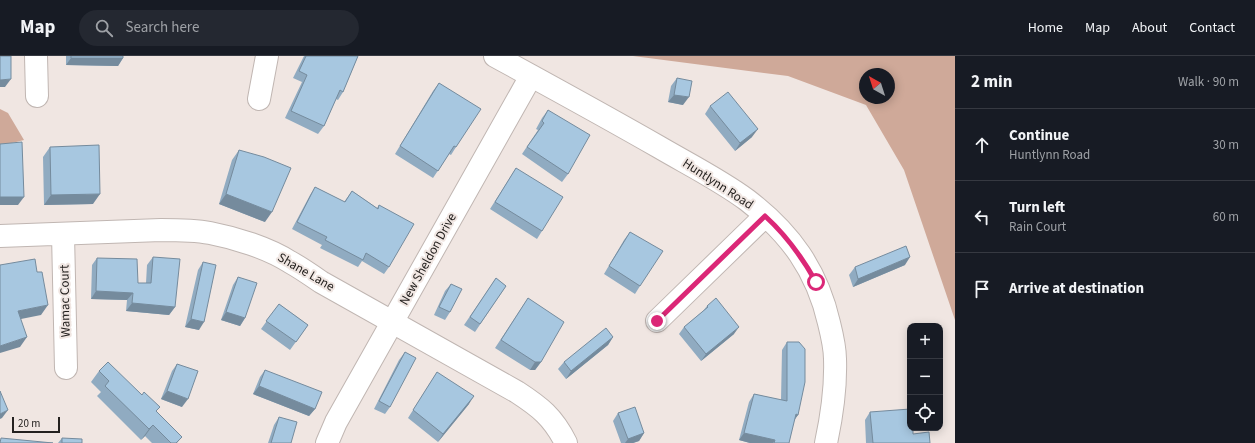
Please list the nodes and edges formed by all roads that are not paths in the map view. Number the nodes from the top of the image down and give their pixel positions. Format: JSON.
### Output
{"nodes":[{"id":1,"x":36,"y":56,"type":"edge"},
{"id":2,"x":267,"y":56,"type":"edge"},
{"id":3,"x":495,"y":56,"type":"edge"},
{"id":4,"x":530,"y":76,"type":"junction"},
{"id":5,"x":37,"y":96,"type":"dead end"},
{"id":6,"x":259,"y":99,"type":"dead end"},
{"id":7,"x":765,"y":216,"type":"junction"},
{"id":8,"x":63,"y":234,"type":"junction"},
{"id":9,"x":0,"y":236,"type":"edge"},
{"id":10,"x":657,"y":321,"type":"dead end"},
{"id":11,"x":393,"y":322,"type":"junction"},
{"id":12,"x":66,"y":368,"type":"dead end"},
{"id":13,"x":327,"y":443,"type":"edge"},
{"id":14,"x":566,"y":443,"type":"edge"},
{"id":15,"x":826,"y":443,"type":"edge"}],
"edges":[{"from":1,"to":5,"type":"street"},
{"from":2,"to":6,"type":"street"},
{"from":3,"to":4,"type":"street","name":"Huntlynn Road"},
{"from":4,"to":7,"type":"street","name":"Huntlynn Road"},
{"from":4,"to":11,"type":"street","name":"New Sheldon Drive"},
{"from":7,"to":10,"type":"street"},
{"from":7,"to":15,"type":"street","name":"Huntlynn Road"},
{"from":8,"to":9,"type":"street","name":"Shane Lane"},
{"from":8,"to":11,"type":"street","name":"Shane Lane"},
{"from":8,"to":12,"type":"street","name":"Wamac Court"},
{"from":11,"to":13,"type":"street","name":"New Sheldon Drive"},
{"from":11,"to":14,"type":"street","name":"Shane Lane"}]}
